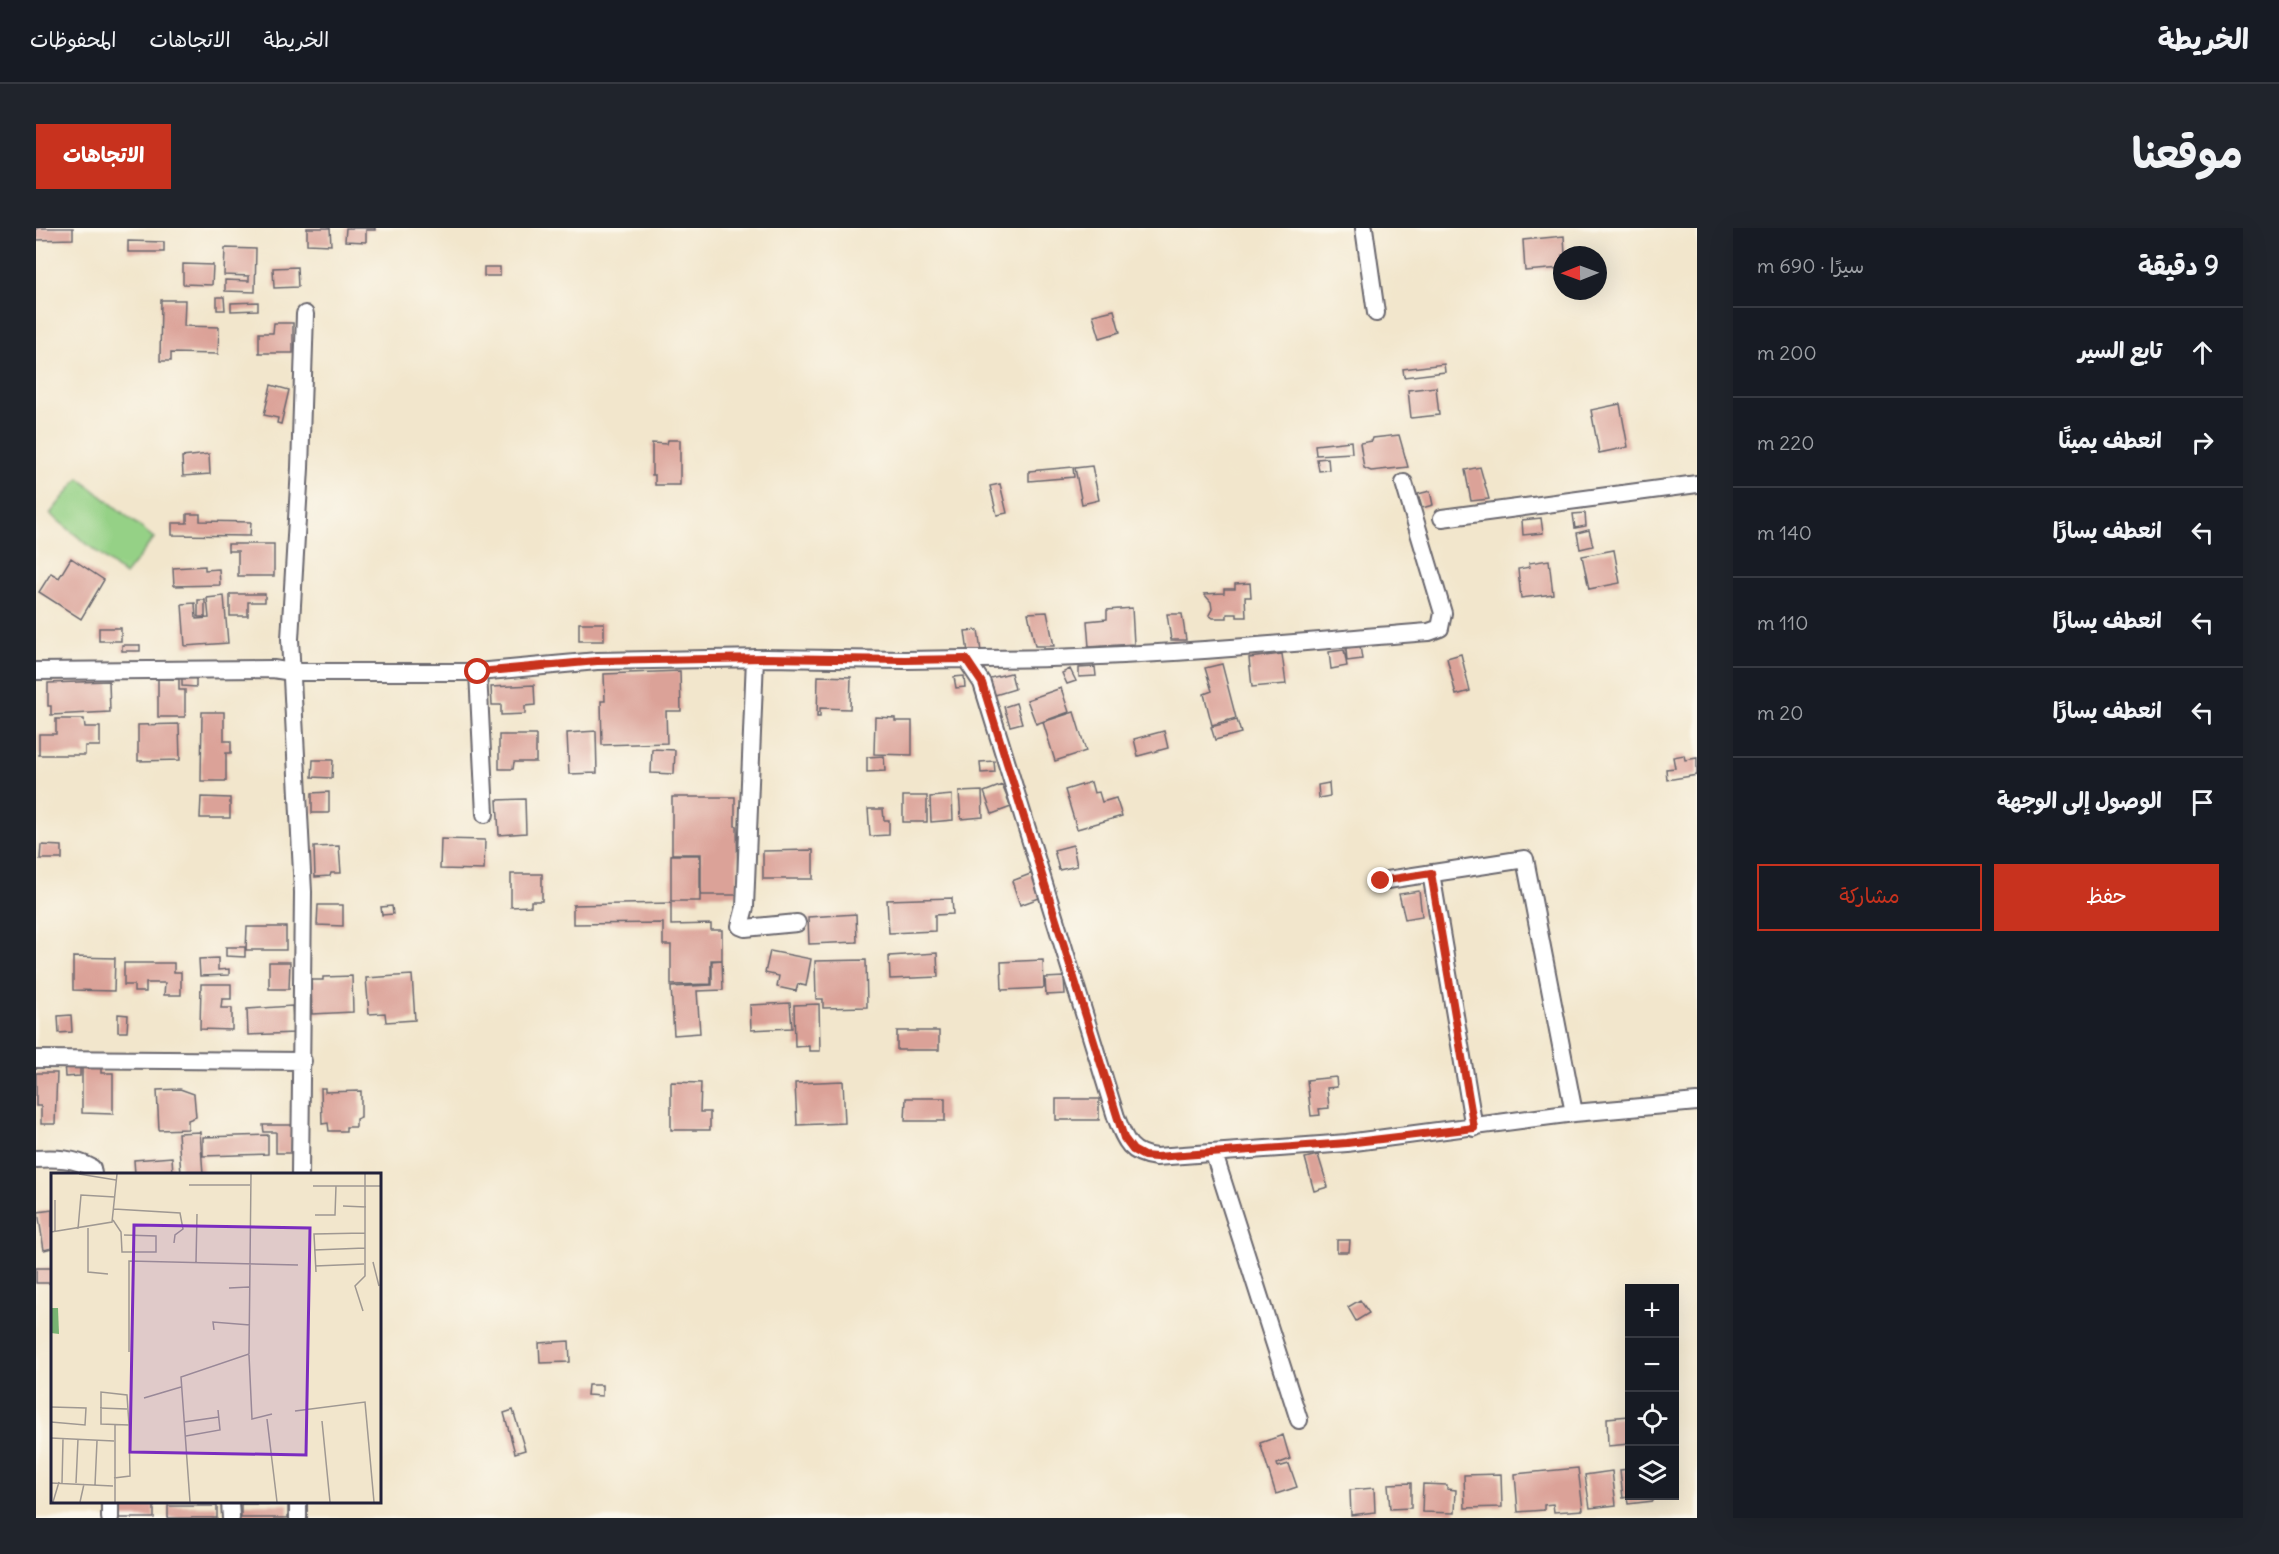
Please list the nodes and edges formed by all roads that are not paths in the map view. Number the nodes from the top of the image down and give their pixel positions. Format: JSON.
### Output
{"nodes":[{"id":1,"x":1364,"y":228,"type":"edge"},
{"id":2,"x":1376,"y":313,"type":"dead end"},
{"id":3,"x":305,"y":314,"type":"dead end"},
{"id":4,"x":1404,"y":483,"type":"dead end"},
{"id":5,"x":1697,"y":484,"type":"edge"},
{"id":6,"x":1442,"y":518,"type":"dead end"},
{"id":7,"x":755,"y":658,"type":"junction"},
{"id":8,"x":966,"y":659,"type":"junction"},
{"id":9,"x":297,"y":667,"type":"junction"},
{"id":10,"x":36,"y":671,"type":"edge"},
{"id":11,"x":478,"y":672,"type":"junction"},
{"id":12,"x":485,"y":814,"type":"dead end"},
{"id":13,"x":1431,"y":873,"type":"junction"},
{"id":14,"x":1381,"y":881,"type":"dead end"},
{"id":15,"x":797,"y":923,"type":"dead end"},
{"id":16,"x":36,"y":1059,"type":"edge"},
{"id":17,"x":303,"y":1061,"type":"junction"},
{"id":18,"x":1697,"y":1102,"type":"edge"},
{"id":19,"x":1574,"y":1113,"type":"junction"},
{"id":20,"x":1474,"y":1128,"type":"junction"},
{"id":21,"x":1214,"y":1154,"type":"junction"},
{"id":22,"x":36,"y":1159,"type":"edge"},
{"id":23,"x":93,"y":1173,"type":"edge"},
{"id":24,"x":300,"y":1173,"type":"edge"},
{"id":25,"x":1299,"y":1420,"type":"dead end"},
{"id":26,"x":111,"y":1503,"type":"edge"},
{"id":27,"x":230,"y":1503,"type":"edge"},
{"id":28,"x":110,"y":1518,"type":"edge"},
{"id":29,"x":231,"y":1518,"type":"edge"}],
"edges":[{"from":1,"to":2,"type":"street"},
{"from":3,"to":9,"type":"street"},
{"from":4,"to":8,"type":"street"},
{"from":5,"to":6,"type":"street"},
{"from":7,"to":8,"type":"street"},
{"from":7,"to":11,"type":"street"},
{"from":7,"to":15,"type":"street"},
{"from":8,"to":21,"type":"street"},
{"from":9,"to":10,"type":"street"},
{"from":9,"to":11,"type":"street"},
{"from":9,"to":17,"type":"street"},
{"from":11,"to":12,"type":"street"},
{"from":13,"to":14,"type":"street"},
{"from":13,"to":19,"type":"street"},
{"from":13,"to":20,"type":"street"},
{"from":16,"to":17,"type":"street"},
{"from":17,"to":24,"type":"street"},
{"from":18,"to":19,"type":"street"},
{"from":19,"to":20,"type":"street"},
{"from":20,"to":21,"type":"street"},
{"from":21,"to":25,"type":"street"},
{"from":22,"to":23,"type":"street"},
{"from":26,"to":28,"type":"street"},
{"from":27,"to":29,"type":"street"}]}
